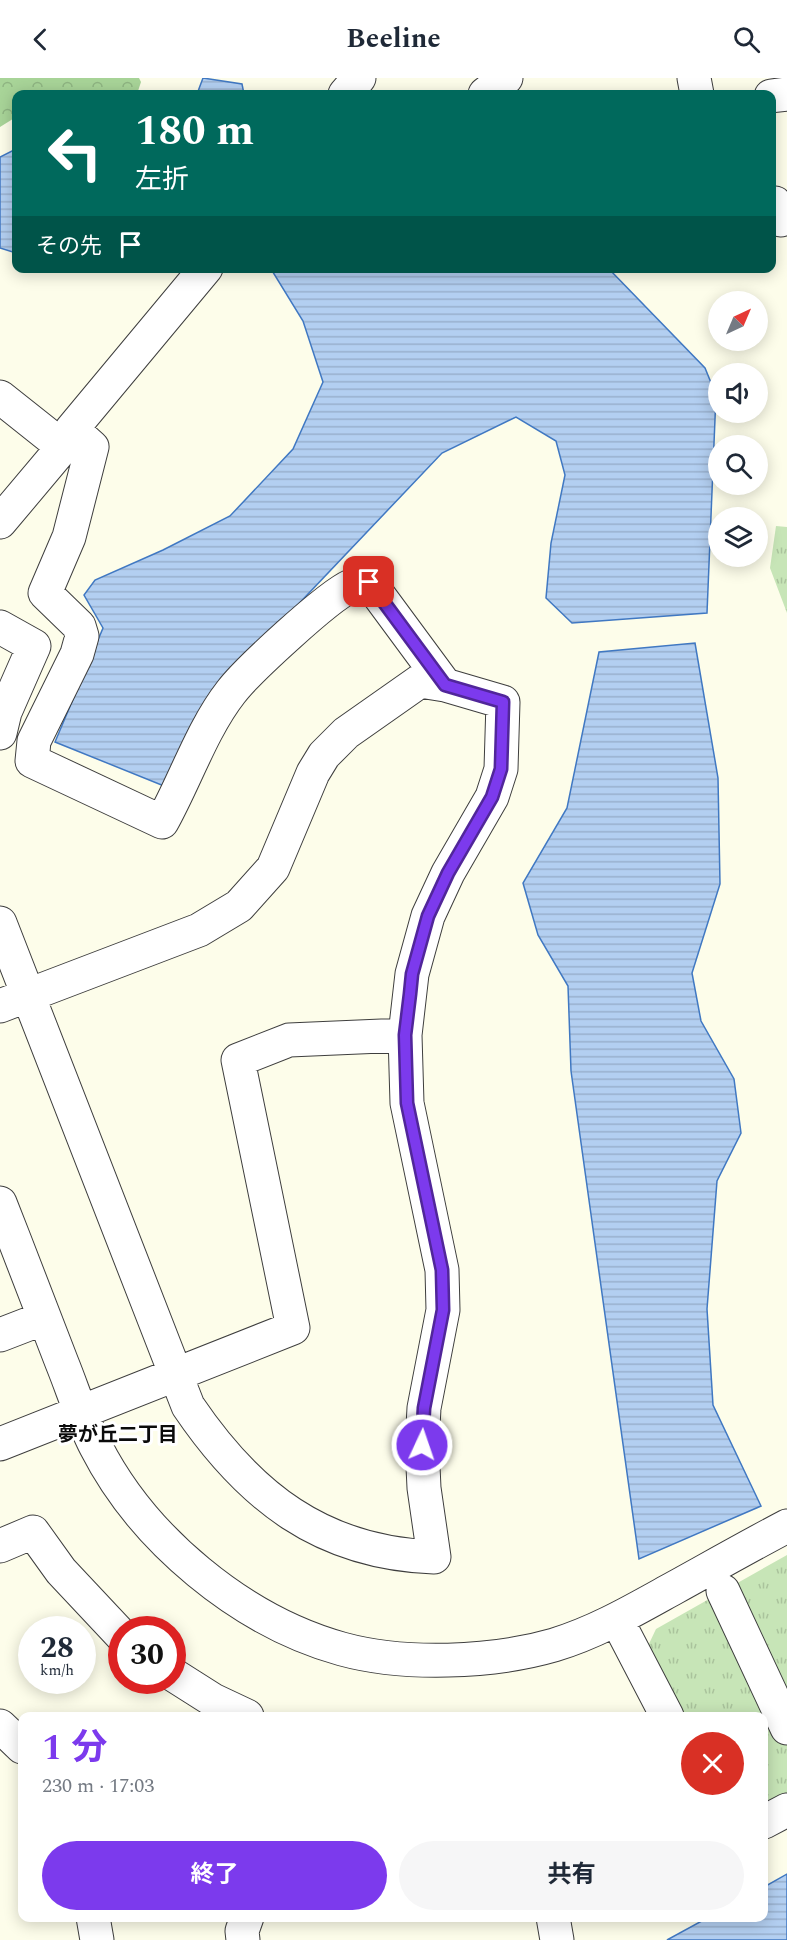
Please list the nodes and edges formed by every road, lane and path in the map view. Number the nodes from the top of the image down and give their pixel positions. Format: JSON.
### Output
{"nodes":[{"id":1,"x":359,"y":78,"type":"edge"},
{"id":2,"x":506,"y":78,"type":"edge"},
{"id":3,"x":348,"y":90,"type":"edge"},
{"id":4,"x":490,"y":90,"type":"edge"},
{"id":5,"x":202,"y":273,"type":"edge"},
{"id":6,"x":0,"y":397,"type":"edge"},
{"id":7,"x":68,"y":438,"type":"junction"},
{"id":8,"x":0,"y":522,"type":"edge"},
{"id":9,"x":0,"y":627,"type":"edge"},
{"id":10,"x":445,"y":685,"type":"junction"},
{"id":11,"x":0,"y":733,"type":"edge"},
{"id":12,"x":0,"y":923,"type":"edge"},
{"id":13,"x":13,"y":1001,"type":"edge"},
{"id":14,"x":405,"y":1035,"type":"junction"},
{"id":15,"x":0,"y":1203,"type":"edge"},
{"id":16,"x":44,"y":1318,"type":"junction"},
{"id":17,"x":0,"y":1335,"type":"edge"},
{"id":18,"x":176,"y":1375,"type":"junction"},
{"id":19,"x":81,"y":1412,"type":"junction"},
{"id":20,"x":0,"y":1444,"type":"edge"},
{"id":21,"x":787,"y":1526,"type":"edge"},
{"id":22,"x":0,"y":1546,"type":"edge"},
{"id":23,"x":723,"y":1591,"type":"dead end"},
{"id":24,"x":617,"y":1620,"type":"junction"},
{"id":25,"x":108,"y":1621,"type":"edge"},
{"id":26,"x":186,"y":1683,"type":"edge"},
{"id":27,"x":238,"y":1712,"type":"edge"},
{"id":28,"x":658,"y":1712,"type":"edge"},
{"id":29,"x":787,"y":1728,"type":"edge"},
{"id":30,"x":787,"y":1810,"type":"edge"},
{"id":31,"x":768,"y":1820,"type":"edge"},
{"id":32,"x":94,"y":1922,"type":"edge"},
{"id":33,"x":245,"y":1922,"type":"edge"},
{"id":34,"x":554,"y":1922,"type":"edge"},
{"id":35,"x":97,"y":1940,"type":"edge"},
{"id":36,"x":243,"y":1940,"type":"edge"},
{"id":37,"x":557,"y":1940,"type":"edge"}],
"edges":[{"from":1,"to":3,"type":"street"},
{"from":2,"to":4,"type":"street"},
{"from":5,"to":7,"type":"street"},
{"from":6,"to":7,"type":"street"},
{"from":7,"to":8,"type":"street"},
{"from":7,"to":10,"type":"street"},
{"from":9,"to":11,"type":"street"},
{"from":10,"to":13,"type":"street"},
{"from":10,"to":14,"type":"street"},
{"from":12,"to":13,"type":"street"},
{"from":13,"to":18,"type":"street"},
{"from":14,"to":18,"type":"street"},
{"from":14,"to":18,"type":"street"},
{"from":15,"to":16,"type":"street"},
{"from":16,"to":17,"type":"street"},
{"from":16,"to":19,"type":"street"},
{"from":18,"to":19,"type":"street"},
{"from":19,"to":20,"type":"street"},
{"from":19,"to":24,"type":"street"},
{"from":21,"to":24,"type":"street"},
{"from":22,"to":25,"type":"street"},
{"from":23,"to":29,"type":"street"},
{"from":24,"to":28,"type":"street"},
{"from":26,"to":27,"type":"street"},
{"from":30,"to":31,"type":"street"},
{"from":32,"to":35,"type":"street"},
{"from":33,"to":36,"type":"street"},
{"from":34,"to":37,"type":"street"}]}
